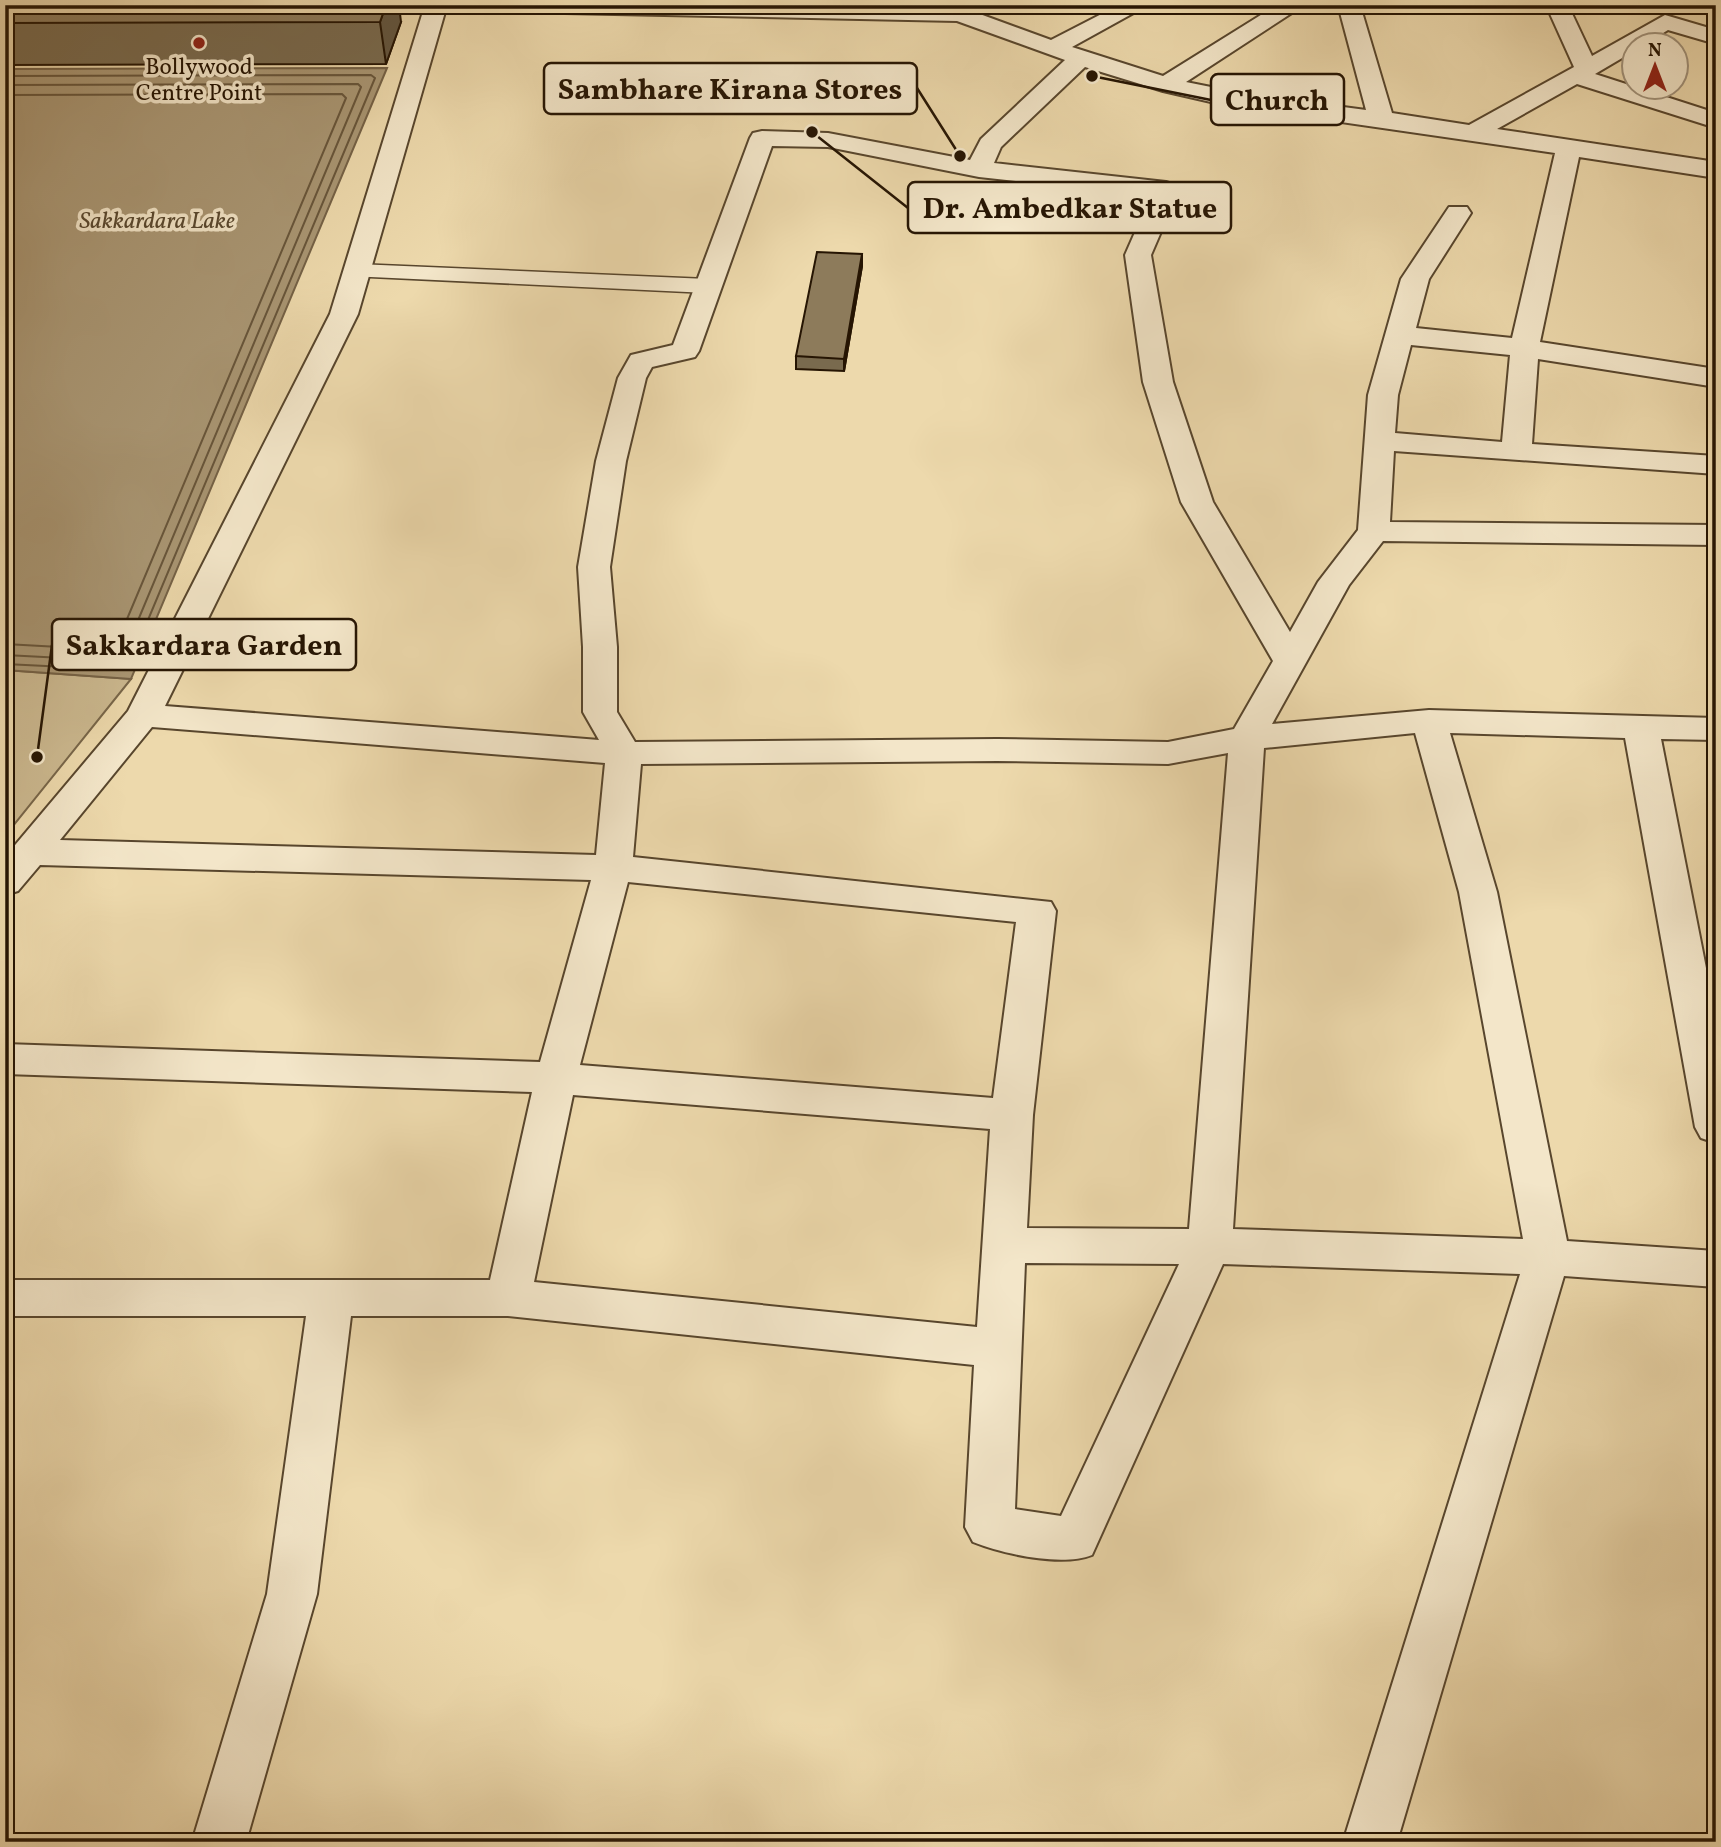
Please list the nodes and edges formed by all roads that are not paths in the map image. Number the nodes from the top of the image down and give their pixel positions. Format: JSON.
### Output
{"nodes":[{"id":1,"x":436,"y":5,"type":"edge"},
{"id":2,"x":515,"y":5,"type":"edge"},
{"id":3,"x":1137,"y":5,"type":"edge"},
{"id":4,"x":1293,"y":5,"type":"edge"},
{"id":5,"x":1349,"y":5,"type":"edge"},
{"id":6,"x":1557,"y":5,"type":"edge"},
{"id":7,"x":1692,"y":5,"type":"edge"},
{"id":8,"x":966,"y":10,"type":"edge"},
{"id":9,"x":1665,"y":22,"type":"junction"},
{"id":10,"x":1716,"y":37,"type":"edge"},
{"id":11,"x":1053,"y":48,"type":"junction"},
{"id":12,"x":1080,"y":59,"type":"junction"},
{"id":13,"x":1581,"y":73,"type":"junction"},
{"id":14,"x":1167,"y":84,"type":"junction"},
{"id":15,"x":1381,"y":119,"type":"junction"},
{"id":16,"x":1716,"y":121,"type":"edge"},
{"id":17,"x":1476,"y":131,"type":"junction"},
{"id":18,"x":1569,"y":146,"type":"junction"},
{"id":19,"x":979,"y":169,"type":"junction"},
{"id":20,"x":1716,"y":170,"type":"edge"},
{"id":21,"x":1458,"y":213,"type":"dead end"},
{"id":22,"x":357,"y":271,"type":"junction"},
{"id":23,"x":708,"y":286,"type":"junction"},
{"id":24,"x":1400,"y":335,"type":"junction"},
{"id":25,"x":1525,"y":348,"type":"junction"},
{"id":26,"x":1716,"y":377,"type":"edge"},
{"id":27,"x":1380,"y":441,"type":"junction"},
{"id":28,"x":1516,"y":452,"type":"junction"},
{"id":29,"x":1716,"y":465,"type":"edge"},
{"id":30,"x":1374,"y":531,"type":"junction"},
{"id":31,"x":1716,"y":535,"type":"edge"},
{"id":32,"x":1290,"y":661,"type":"junction"},
{"id":33,"x":143,"y":715,"type":"junction"},
{"id":34,"x":1429,"y":721,"type":"junction"},
{"id":35,"x":1641,"y":727,"type":"junction"},
{"id":36,"x":1716,"y":729,"type":"edge"},
{"id":37,"x":1247,"y":738,"type":"junction"},
{"id":38,"x":624,"y":752,"type":"junction"},
{"id":39,"x":16,"y":867,"type":"edge"},
{"id":40,"x":613,"y":868,"type":"junction"},
{"id":41,"x":5,"y":1059,"type":"edge"},
{"id":42,"x":556,"y":1078,"type":"junction"},
{"id":43,"x":1012,"y":1115,"type":"junction"},
{"id":44,"x":1716,"y":1127,"type":"edge"},
{"id":45,"x":1210,"y":1244,"type":"junction"},
{"id":46,"x":1004,"y":1246,"type":"junction"},
{"id":47,"x":1548,"y":1255,"type":"junction"},
{"id":48,"x":1716,"y":1269,"type":"edge"},
{"id":49,"x":5,"y":1298,"type":"edge"},
{"id":50,"x":331,"y":1298,"type":"junction"},
{"id":51,"x":508,"y":1298,"type":"junction"},
{"id":52,"x":998,"y":1348,"type":"junction"},
{"id":53,"x":219,"y":1842,"type":"edge"},
{"id":54,"x":1370,"y":1842,"type":"edge"}],
"edges":[{"from":1,"to":22,"type":"street"},
{"from":2,"to":8,"type":"street"},
{"from":3,"to":11,"type":"street"},
{"from":4,"to":14,"type":"street"},
{"from":5,"to":15,"type":"street"},
{"from":6,"to":13,"type":"street"},
{"from":7,"to":9,"type":"street"},
{"from":8,"to":11,"type":"street"},
{"from":9,"to":10,"type":"street"},
{"from":9,"to":13,"type":"street"},
{"from":11,"to":12,"type":"street"},
{"from":12,"to":14,"type":"street"},
{"from":12,"to":19,"type":"street"},
{"from":13,"to":16,"type":"street"},
{"from":13,"to":17,"type":"street"},
{"from":14,"to":15,"type":"street"},
{"from":15,"to":17,"type":"street"},
{"from":17,"to":18,"type":"street"},
{"from":18,"to":20,"type":"street"},
{"from":18,"to":25,"type":"street"},
{"from":19,"to":23,"type":"street"},
{"from":19,"to":32,"type":"street"},
{"from":21,"to":24,"type":"street"},
{"from":22,"to":23,"type":"lane"},
{"from":22,"to":33,"type":"street"},
{"from":23,"to":38,"type":"street"},
{"from":24,"to":25,"type":"street"},
{"from":24,"to":27,"type":"street"},
{"from":25,"to":26,"type":"street"},
{"from":25,"to":28,"type":"street"},
{"from":27,"to":28,"type":"street"},
{"from":27,"to":30,"type":"street"},
{"from":28,"to":29,"type":"street"},
{"from":30,"to":31,"type":"street"},
{"from":30,"to":32,"type":"street"},
{"from":32,"to":37,"type":"street"},
{"from":33,"to":38,"type":"street"},
{"from":33,"to":39,"type":"street"},
{"from":34,"to":35,"type":"street"},
{"from":34,"to":37,"type":"street"},
{"from":34,"to":47,"type":"street"},
{"from":35,"to":36,"type":"street"},
{"from":35,"to":44,"type":"street"},
{"from":37,"to":38,"type":"street"},
{"from":37,"to":45,"type":"street"},
{"from":38,"to":40,"type":"street"},
{"from":39,"to":40,"type":"street"},
{"from":40,"to":42,"type":"street"},
{"from":40,"to":43,"type":"street"},
{"from":41,"to":42,"type":"street"},
{"from":42,"to":43,"type":"street"},
{"from":42,"to":51,"type":"street"},
{"from":43,"to":46,"type":"street"},
{"from":45,"to":46,"type":"street"},
{"from":45,"to":47,"type":"street"},
{"from":45,"to":52,"type":"street"},
{"from":46,"to":52,"type":"street"},
{"from":47,"to":48,"type":"street"},
{"from":47,"to":54,"type":"street"},
{"from":49,"to":50,"type":"street"},
{"from":50,"to":51,"type":"street"},
{"from":50,"to":53,"type":"street"},
{"from":51,"to":52,"type":"street"}]}
